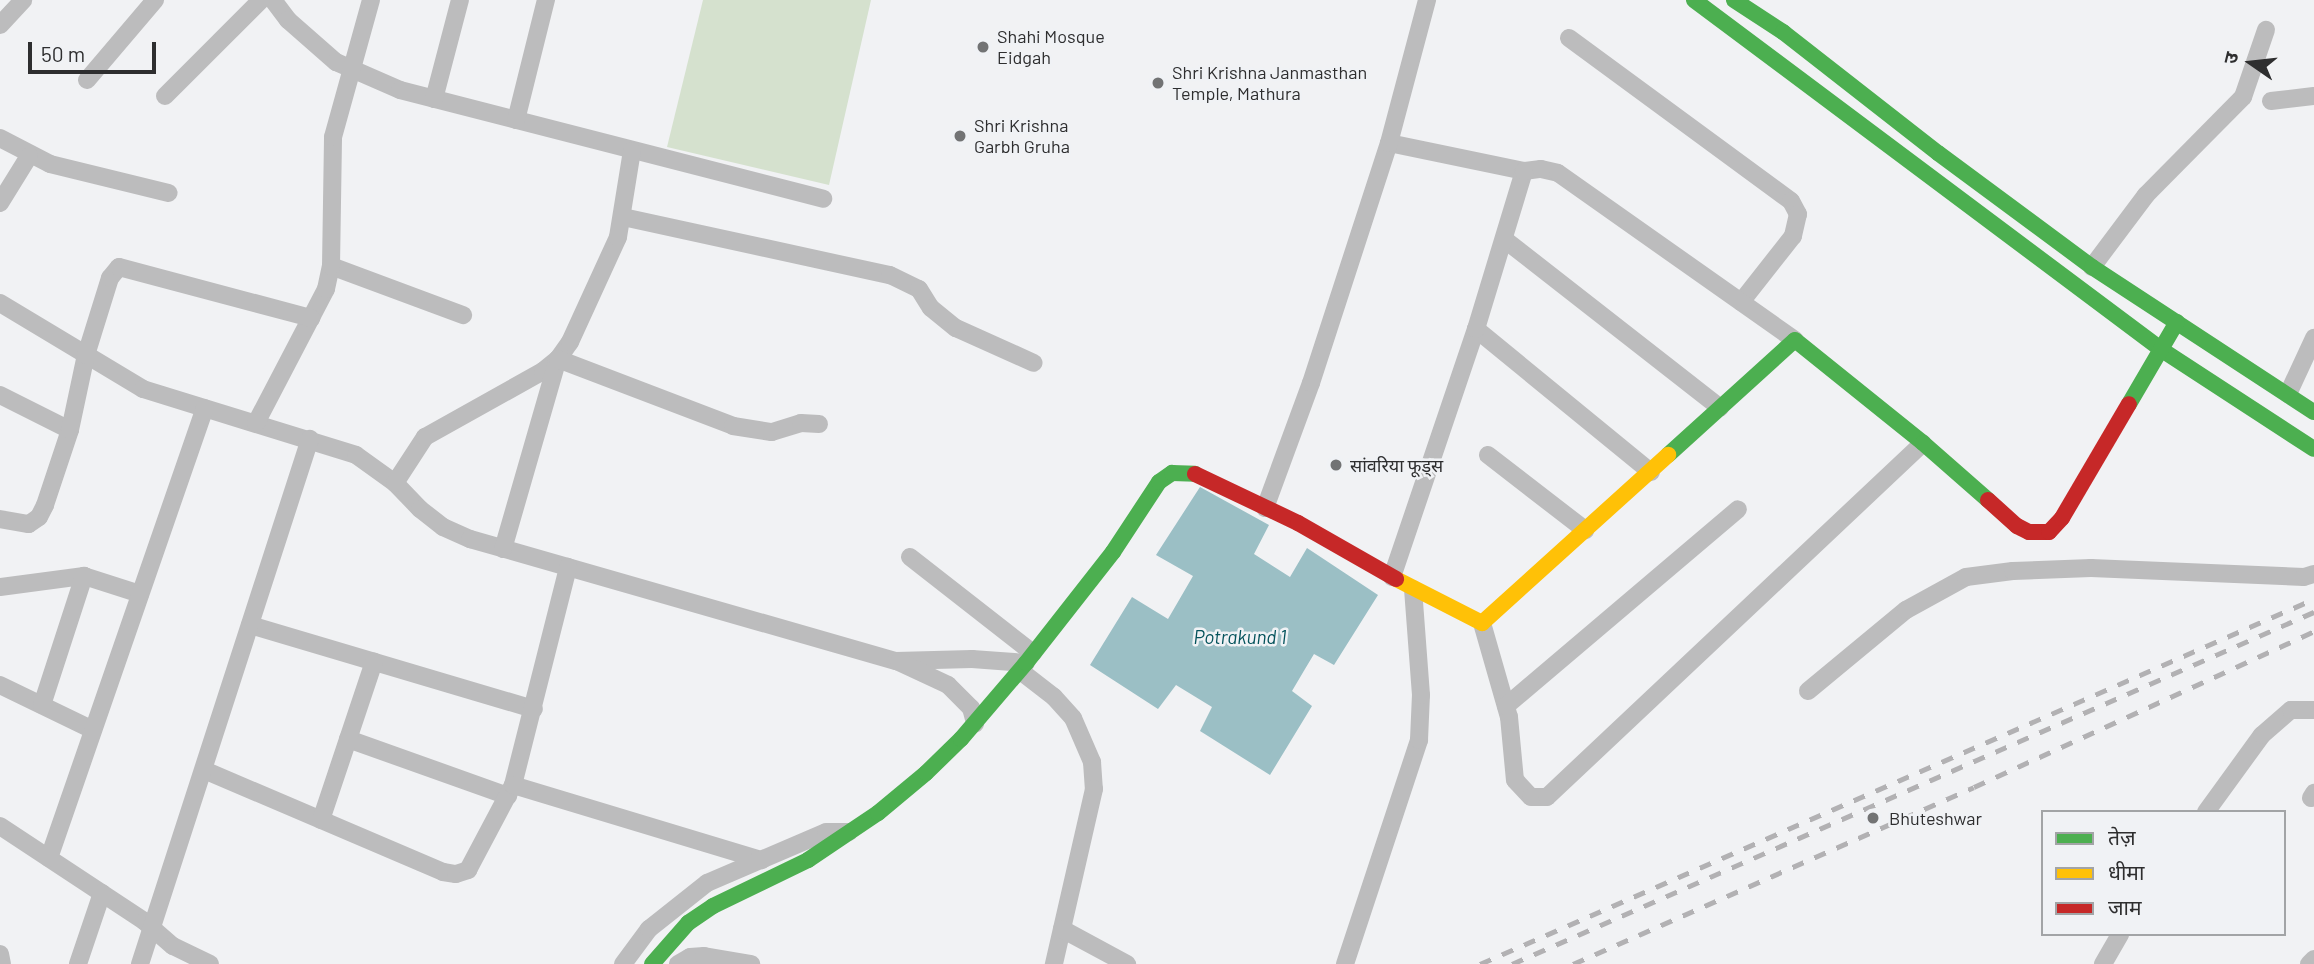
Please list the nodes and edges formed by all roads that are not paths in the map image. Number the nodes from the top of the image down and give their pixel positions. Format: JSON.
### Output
{"nodes":[{"id":1,"x":23,"y":0,"type":"edge"},
{"id":2,"x":155,"y":0,"type":"edge"},
{"id":3,"x":261,"y":0,"type":"edge"},
{"id":4,"x":273,"y":0,"type":"edge"},
{"id":5,"x":371,"y":0,"type":"edge"},
{"id":6,"x":460,"y":0,"type":"edge"},
{"id":7,"x":545,"y":0,"type":"edge"},
{"id":8,"x":1427,"y":0,"type":"edge"},
{"id":9,"x":1694,"y":0,"type":"edge"},
{"id":10,"x":1734,"y":0,"type":"edge"},
{"id":11,"x":0,"y":25,"type":"edge"},
{"id":12,"x":2266,"y":30,"type":"dead end"},
{"id":13,"x":1569,"y":37,"type":"dead end"},
{"id":14,"x":351,"y":68,"type":"junction"},
{"id":15,"x":87,"y":80,"type":"dead end"},
{"id":16,"x":165,"y":96,"type":"dead end"},
{"id":17,"x":2314,"y":96,"type":"edge"},
{"id":18,"x":434,"y":99,"type":"junction"},
{"id":19,"x":2271,"y":101,"type":"dead end"},
{"id":20,"x":516,"y":120,"type":"junction"},
{"id":21,"x":0,"y":138,"type":"edge"},
{"id":22,"x":1388,"y":143,"type":"junction"},
{"id":23,"x":632,"y":151,"type":"junction"},
{"id":24,"x":29,"y":156,"type":"junction"},
{"id":25,"x":1524,"y":171,"type":"junction"},
{"id":26,"x":169,"y":193,"type":"dead end"},
{"id":27,"x":823,"y":199,"type":"dead end"},
{"id":28,"x":0,"y":203,"type":"edge"},
{"id":29,"x":623,"y":217,"type":"junction"},
{"id":30,"x":1504,"y":239,"type":"junction"},
{"id":31,"x":331,"y":266,"type":"junction"},
{"id":32,"x":2092,"y":267,"type":"junction"},
{"id":33,"x":1741,"y":302,"type":"junction"},
{"id":34,"x":0,"y":303,"type":"edge"},
{"id":35,"x":463,"y":315,"type":"dead end"},
{"id":36,"x":311,"y":318,"type":"junction"},
{"id":37,"x":2177,"y":322,"type":"junction"},
{"id":38,"x":1476,"y":329,"type":"junction"},
{"id":39,"x":2314,"y":338,"type":"edge"},
{"id":40,"x":1795,"y":341,"type":"junction"},
{"id":41,"x":2162,"y":350,"type":"junction"},
{"id":42,"x":86,"y":355,"type":"junction"},
{"id":43,"x":558,"y":359,"type":"junction"},
{"id":44,"x":1034,"y":363,"type":"dead end"},
{"id":45,"x":2288,"y":394,"type":"junction"},
{"id":46,"x":0,"y":395,"type":"edge"},
{"id":47,"x":205,"y":408,"type":"junction"},
{"id":48,"x":1720,"y":408,"type":"junction"},
{"id":49,"x":2314,"y":412,"type":"edge"},
{"id":50,"x":256,"y":423,"type":"junction"},
{"id":51,"x":818,"y":424,"type":"dead end"},
{"id":52,"x":70,"y":430,"type":"junction"},
{"id":53,"x":310,"y":439,"type":"junction"},
{"id":54,"x":1923,"y":443,"type":"junction"},
{"id":55,"x":2314,"y":449,"type":"edge"},
{"id":56,"x":1488,"y":455,"type":"dead end"},
{"id":57,"x":1651,"y":472,"type":"junction"},
{"id":58,"x":395,"y":483,"type":"junction"},
{"id":59,"x":1265,"y":508,"type":"junction"},
{"id":60,"x":1738,"y":509,"type":"dead end"},
{"id":61,"x":0,"y":519,"type":"edge"},
{"id":62,"x":1585,"y":530,"type":"junction"},
{"id":63,"x":503,"y":548,"type":"junction"},
{"id":64,"x":910,"y":557,"type":"dead end"},
{"id":65,"x":568,"y":567,"type":"junction"},
{"id":66,"x":2314,"y":574,"type":"edge"},
{"id":67,"x":84,"y":576,"type":"junction"},
{"id":68,"x":1392,"y":577,"type":"junction"},
{"id":69,"x":0,"y":587,"type":"edge"},
{"id":70,"x":1413,"y":590,"type":"junction"},
{"id":71,"x":140,"y":594,"type":"junction"},
{"id":72,"x":1482,"y":623,"type":"junction"},
{"id":73,"x":250,"y":625,"type":"junction"},
{"id":74,"x":896,"y":661,"type":"junction"},
{"id":75,"x":374,"y":662,"type":"junction"},
{"id":76,"x":1026,"y":662,"type":"junction"},
{"id":77,"x":0,"y":685,"type":"edge"},
{"id":78,"x":1808,"y":691,"type":"dead end"},
{"id":79,"x":42,"y":705,"type":"junction"},
{"id":80,"x":1506,"y":706,"type":"junction"},
{"id":81,"x":534,"y":709,"type":"junction"},
{"id":82,"x":2314,"y":710,"type":"edge"},
{"id":83,"x":975,"y":723,"type":"junction"},
{"id":84,"x":93,"y":730,"type":"junction"},
{"id":85,"x":348,"y":739,"type":"junction"},
{"id":86,"x":204,"y":770,"type":"junction"},
{"id":87,"x":511,"y":791,"type":"junction"},
{"id":88,"x":2207,"y":810,"type":"edge"},
{"id":89,"x":321,"y":820,"type":"junction"},
{"id":90,"x":0,"y":826,"type":"edge"},
{"id":91,"x":849,"y":832,"type":"junction"},
{"id":92,"x":49,"y":858,"type":"junction"},
{"id":93,"x":762,"y":860,"type":"junction"},
{"id":94,"x":102,"y":893,"type":"junction"},
{"id":95,"x":153,"y":928,"type":"junction"},
{"id":96,"x":1062,"y":929,"type":"junction"},
{"id":97,"x":2119,"y":936,"type":"edge"},
{"id":98,"x":0,"y":954,"type":"edge"},
{"id":99,"x":2314,"y":959,"type":"edge"},
{"id":100,"x":2,"y":964,"type":"edge"},
{"id":101,"x":78,"y":964,"type":"edge"},
{"id":102,"x":140,"y":964,"type":"edge"},
{"id":103,"x":210,"y":964,"type":"edge"},
{"id":104,"x":623,"y":964,"type":"edge"},
{"id":105,"x":652,"y":964,"type":"edge"},
{"id":106,"x":678,"y":964,"type":"edge"},
{"id":107,"x":751,"y":964,"type":"edge"},
{"id":108,"x":1054,"y":964,"type":"edge"},
{"id":109,"x":1128,"y":964,"type":"edge"},
{"id":110,"x":1345,"y":964,"type":"edge"},
{"id":111,"x":2103,"y":964,"type":"edge"},
{"id":112,"x":2309,"y":964,"type":"edge"}],
"edges":[{"from":1,"to":11,"type":"street"},
{"from":2,"to":15,"type":"street"},
{"from":3,"to":16,"type":"street"},
{"from":4,"to":14,"type":"street"},
{"from":5,"to":14,"type":"street"},
{"from":6,"to":18,"type":"street"},
{"from":7,"to":20,"type":"street"},
{"from":8,"to":22,"type":"street"},
{"from":9,"to":41,"type":"street"},
{"from":10,"to":32,"type":"street"},
{"from":12,"to":32,"type":"street"},
{"from":13,"to":33,"type":"street"},
{"from":14,"to":18,"type":"street"},
{"from":14,"to":31,"type":"street"},
{"from":17,"to":19,"type":"street"},
{"from":18,"to":20,"type":"street"},
{"from":20,"to":23,"type":"street"},
{"from":21,"to":24,"type":"street"},
{"from":22,"to":25,"type":"street"},
{"from":22,"to":59,"type":"street"},
{"from":23,"to":27,"type":"street"},
{"from":23,"to":29,"type":"street"},
{"from":24,"to":26,"type":"street"},
{"from":24,"to":28,"type":"street"},
{"from":25,"to":30,"type":"street"},
{"from":25,"to":33,"type":"street"},
{"from":29,"to":43,"type":"street"},
{"from":29,"to":44,"type":"street"},
{"from":30,"to":38,"type":"street"},
{"from":30,"to":48,"type":"street"},
{"from":31,"to":35,"type":"street"},
{"from":31,"to":36,"type":"street"},
{"from":32,"to":37,"type":"street"},
{"from":33,"to":40,"type":"street"},
{"from":34,"to":42,"type":"street"},
{"from":36,"to":42,"type":"street"},
{"from":36,"to":50,"type":"street"},
{"from":37,"to":41,"type":"street"},
{"from":37,"to":45,"type":"street"},
{"from":38,"to":57,"type":"street"},
{"from":38,"to":68,"type":"street"},
{"from":39,"to":45,"type":"street"},
{"from":40,"to":48,"type":"street"},
{"from":40,"to":54,"type":"street"},
{"from":41,"to":54,"type":"street"},
{"from":41,"to":55,"type":"street"},
{"from":42,"to":47,"type":"street"},
{"from":42,"to":52,"type":"street"},
{"from":43,"to":51,"type":"street"},
{"from":43,"to":58,"type":"street"},
{"from":43,"to":63,"type":"street"},
{"from":45,"to":49,"type":"street"},
{"from":46,"to":52,"type":"street"},
{"from":47,"to":50,"type":"street"},
{"from":47,"to":71,"type":"street"},
{"from":48,"to":57,"type":"street"},
{"from":50,"to":53,"type":"street"},
{"from":52,"to":61,"type":"street"},
{"from":53,"to":58,"type":"street"},
{"from":53,"to":73,"type":"street"},
{"from":54,"to":80,"type":"street"},
{"from":56,"to":62,"type":"street"},
{"from":57,"to":62,"type":"street"},
{"from":58,"to":63,"type":"street"},
{"from":59,"to":68,"type":"street"},
{"from":59,"to":76,"type":"street"},
{"from":60,"to":80,"type":"street"},
{"from":62,"to":72,"type":"street"},
{"from":63,"to":65,"type":"street"},
{"from":64,"to":76,"type":"street"},
{"from":65,"to":74,"type":"street"},
{"from":65,"to":81,"type":"street"},
{"from":66,"to":78,"type":"street"},
{"from":67,"to":69,"type":"street"},
{"from":67,"to":71,"type":"street"},
{"from":67,"to":79,"type":"street"},
{"from":68,"to":70,"type":"street"},
{"from":70,"to":72,"type":"street"},
{"from":70,"to":110,"type":"street"},
{"from":71,"to":84,"type":"street"},
{"from":72,"to":80,"type":"street"},
{"from":73,"to":75,"type":"street"},
{"from":73,"to":86,"type":"street"},
{"from":74,"to":76,"type":"street"},
{"from":74,"to":83,"type":"street"},
{"from":75,"to":81,"type":"street"},
{"from":75,"to":85,"type":"street"},
{"from":76,"to":83,"type":"street"},
{"from":76,"to":96,"type":"street"},
{"from":77,"to":79,"type":"street"},
{"from":79,"to":84,"type":"street"},
{"from":81,"to":87,"type":"street"},
{"from":82,"to":88,"type":"street"},
{"from":83,"to":91,"type":"street"},
{"from":84,"to":92,"type":"street"},
{"from":85,"to":87,"type":"street"},
{"from":85,"to":89,"type":"street"},
{"from":86,"to":89,"type":"street"},
{"from":86,"to":95,"type":"street"},
{"from":87,"to":89,"type":"street"},
{"from":87,"to":93,"type":"street"},
{"from":90,"to":92,"type":"street"},
{"from":91,"to":93,"type":"street"},
{"from":91,"to":105,"type":"street"},
{"from":92,"to":94,"type":"street"},
{"from":93,"to":104,"type":"street"},
{"from":94,"to":95,"type":"street"},
{"from":94,"to":101,"type":"street"},
{"from":95,"to":102,"type":"street"},
{"from":95,"to":103,"type":"street"},
{"from":96,"to":108,"type":"street"},
{"from":96,"to":109,"type":"street"},
{"from":97,"to":111,"type":"street"},
{"from":98,"to":100,"type":"street"},
{"from":99,"to":112,"type":"street"},
{"from":106,"to":107,"type":"street"}]}
